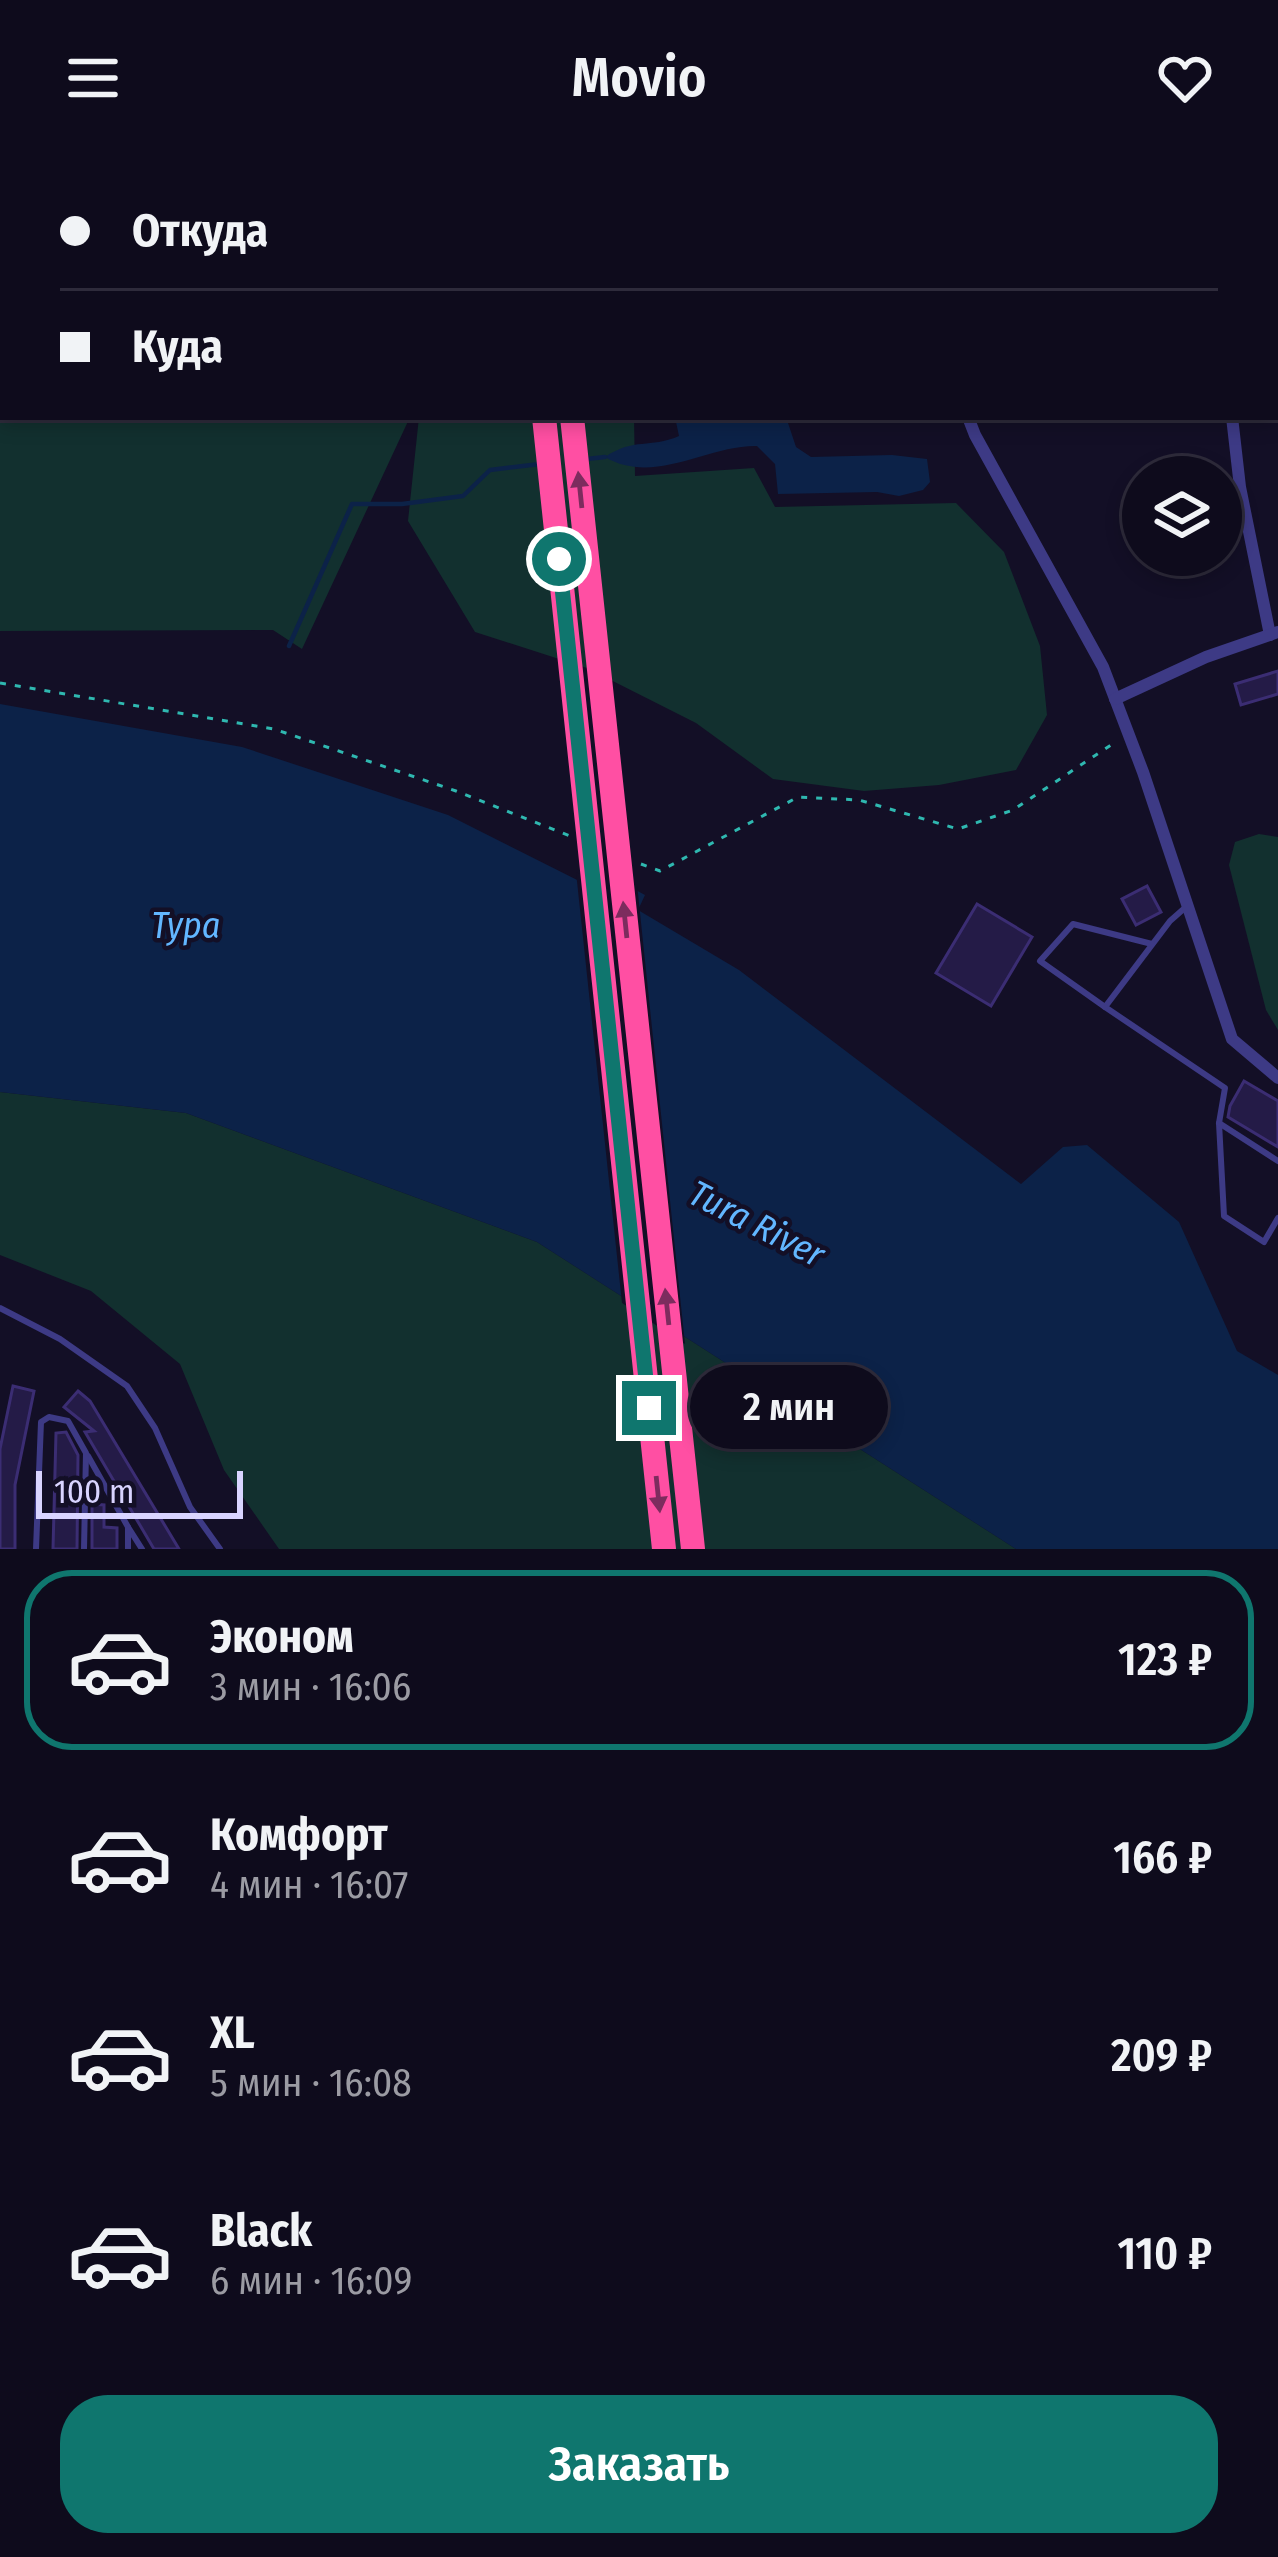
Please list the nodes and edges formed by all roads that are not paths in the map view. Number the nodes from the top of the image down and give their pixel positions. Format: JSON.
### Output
{"nodes":[{"id":1,"x":544,"y":420,"type":"edge"},
{"id":2,"x":572,"y":420,"type":"edge"},
{"id":3,"x":969,"y":420,"type":"edge"},
{"id":4,"x":1232,"y":420,"type":"edge"},
{"id":5,"x":1274,"y":633,"type":"edge"},
{"id":6,"x":1115,"y":699,"type":"junction"},
{"id":7,"x":1187,"y":906,"type":"junction"},
{"id":8,"x":1152,"y":944,"type":"junction"},
{"id":9,"x":1105,"y":1007,"type":"junction"},
{"id":10,"x":1278,"y":1078,"type":"edge"},
{"id":11,"x":1219,"y":1123,"type":"junction"},
{"id":12,"x":1278,"y":1161,"type":"edge"},
{"id":13,"x":1278,"y":1218,"type":"edge"},
{"id":14,"x":0,"y":1308,"type":"edge"},
{"id":15,"x":86,"y":1453,"type":"junction"},
{"id":16,"x":128,"y":1528,"type":"junction"},
{"id":17,"x":36,"y":1549,"type":"edge"},
{"id":18,"x":84,"y":1549,"type":"edge"},
{"id":19,"x":128,"y":1549,"type":"edge"},
{"id":20,"x":142,"y":1549,"type":"edge"},
{"id":21,"x":220,"y":1549,"type":"edge"},
{"id":22,"x":664,"y":1549,"type":"edge"},
{"id":23,"x":693,"y":1549,"type":"edge"}],
"edges":[{"from":1,"to":22,"type":"highway","one_way":true},
{"from":23,"to":2,"type":"highway","one_way":true},
{"from":3,"to":6,"type":"street"},
{"from":4,"to":5,"type":"street"},
{"from":5,"to":6,"type":"street"},
{"from":6,"to":7,"type":"street"},
{"from":7,"to":8,"type":"lane"},
{"from":7,"to":10,"type":"street"},
{"from":8,"to":9,"type":"lane"},
{"from":8,"to":9,"type":"lane"},
{"from":9,"to":11,"type":"lane"},
{"from":11,"to":12,"type":"lane"},
{"from":11,"to":13,"type":"lane"},
{"from":14,"to":21,"type":"lane"},
{"from":15,"to":16,"type":"lane"},
{"from":15,"to":17,"type":"lane"},
{"from":15,"to":18,"type":"lane"},
{"from":16,"to":19,"type":"lane"},
{"from":16,"to":20,"type":"lane"}]}
